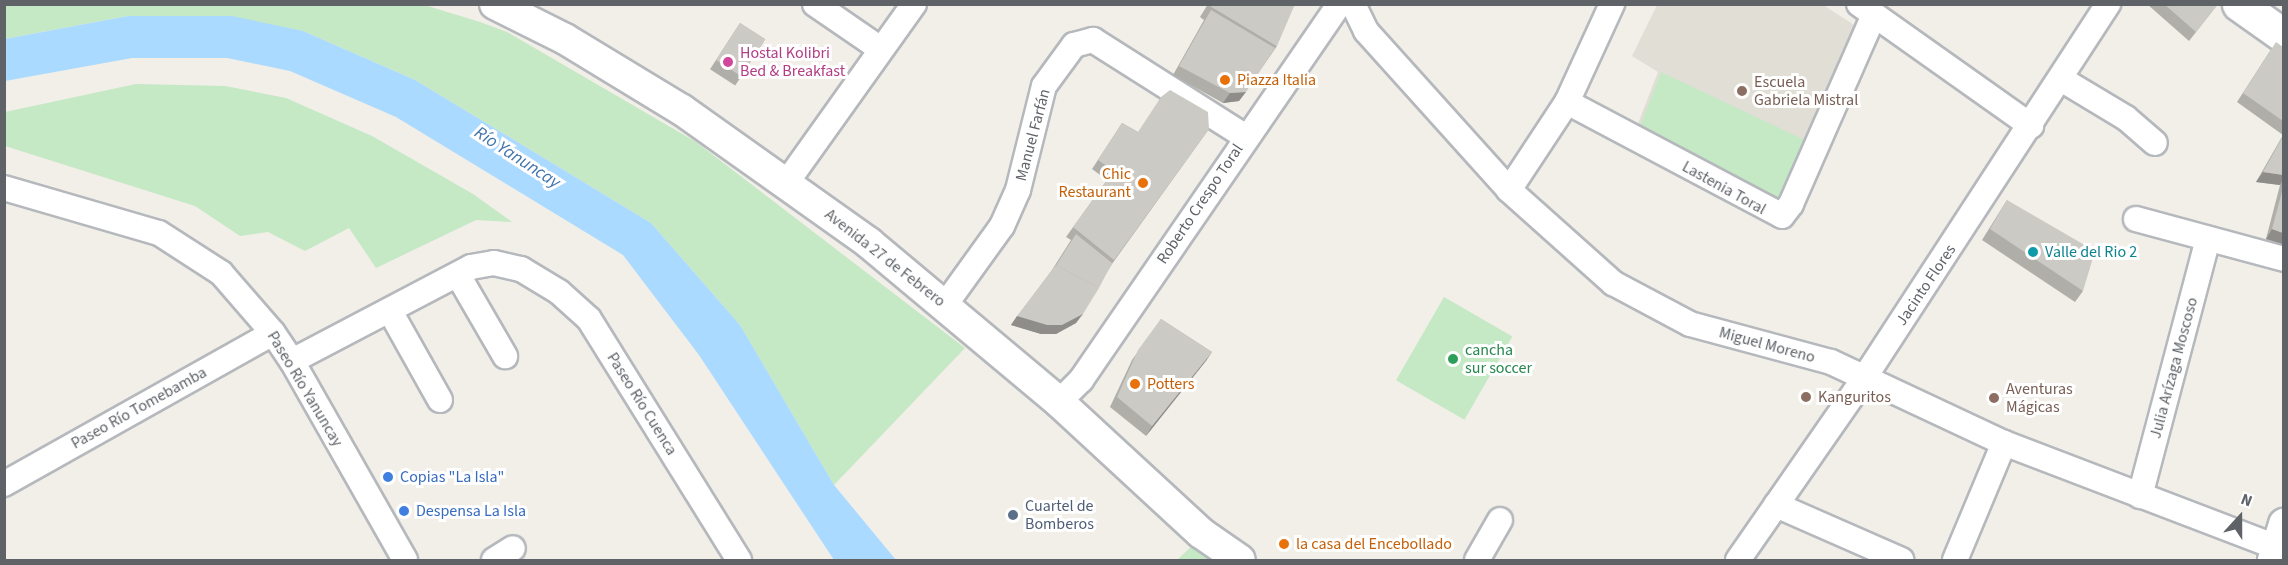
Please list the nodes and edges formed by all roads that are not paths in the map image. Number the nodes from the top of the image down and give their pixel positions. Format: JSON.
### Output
{"nodes":[{"id":1,"x":815,"y":4,"type":"edge"},
{"id":2,"x":914,"y":4,"type":"edge"},
{"id":3,"x":1339,"y":4,"type":"edge"},
{"id":4,"x":1353,"y":4,"type":"edge"},
{"id":5,"x":1612,"y":4,"type":"edge"},
{"id":6,"x":2108,"y":4,"type":"edge"},
{"id":7,"x":2239,"y":4,"type":"edge"},
{"id":8,"x":508,"y":7,"type":"edge"},
{"id":9,"x":1867,"y":10,"type":"edge"},
{"id":10,"x":2283,"y":36,"type":"edge"},
{"id":11,"x":879,"y":48,"type":"junction"},
{"id":12,"x":2061,"y":80,"type":"junction"},
{"id":13,"x":1567,"y":102,"type":"junction"},
{"id":14,"x":2031,"y":126,"type":"junction"},
{"id":15,"x":1246,"y":137,"type":"junction"},
{"id":16,"x":2155,"y":143,"type":"dead end"},
{"id":17,"x":787,"y":182,"type":"junction"},
{"id":18,"x":4,"y":188,"type":"edge"},
{"id":19,"x":1509,"y":190,"type":"junction"},
{"id":20,"x":2136,"y":219,"type":"dead end"},
{"id":21,"x":2208,"y":239,"type":"junction"},
{"id":22,"x":2283,"y":259,"type":"edge"},
{"id":23,"x":458,"y":274,"type":"junction"},
{"id":24,"x":945,"y":305,"type":"junction"},
{"id":25,"x":390,"y":311,"type":"junction"},
{"id":26,"x":273,"y":333,"type":"junction"},
{"id":27,"x":505,"y":357,"type":"dead end"},
{"id":28,"x":292,"y":361,"type":"junction"},
{"id":29,"x":1863,"y":380,"type":"junction"},
{"id":30,"x":440,"y":399,"type":"dead end"},
{"id":31,"x":1059,"y":402,"type":"junction"},
{"id":32,"x":2004,"y":443,"type":"junction"},
{"id":33,"x":4,"y":484,"type":"edge"},
{"id":34,"x":2140,"y":496,"type":"junction"},
{"id":35,"x":1776,"y":505,"type":"junction"},
{"id":36,"x":1500,"y":520,"type":"dead end"},
{"id":37,"x":2278,"y":544,"type":"edge"},
{"id":38,"x":405,"y":561,"type":"edge"},
{"id":39,"x":739,"y":561,"type":"edge"},
{"id":40,"x":1239,"y":561,"type":"edge"},
{"id":41,"x":1477,"y":561,"type":"edge"},
{"id":42,"x":1738,"y":561,"type":"edge"},
{"id":43,"x":1901,"y":561,"type":"edge"},
{"id":44,"x":1955,"y":561,"type":"edge"}],
"edges":[{"from":1,"to":11,"type":"street"},
{"from":2,"to":11,"type":"street"},
{"from":3,"to":15,"type":"street","name":"Roberto Crespo Toral"},
{"from":4,"to":19,"type":"street","name":"Miguel Moreno"},
{"from":5,"to":13,"type":"street"},
{"from":6,"to":12,"type":"street","name":"Jacinto Flores"},
{"from":7,"to":10,"type":"main road"},
{"from":8,"to":17,"type":"street","name":"Avenida 27 de Febrero"},
{"from":9,"to":13,"type":"street","name":"Lastenia Toral"},
{"from":9,"to":14,"type":"street"},
{"from":11,"to":17,"type":"street"},
{"from":12,"to":14,"type":"street","name":"Jacinto Flores"},
{"from":12,"to":16,"type":"street"},
{"from":13,"to":19,"type":"street"},
{"from":14,"to":29,"type":"street","name":"Jacinto Flores"},
{"from":15,"to":24,"type":"street","name":"Manuel Farfán"},
{"from":15,"to":31,"type":"street","name":"Roberto Crespo Toral"},
{"from":17,"to":24,"type":"street","name":"Avenida 27 de Febrero"},
{"from":18,"to":26,"type":"street","name":"Paseo Río Yanuncay"},
{"from":19,"to":29,"type":"street","name":"Miguel Moreno"},
{"from":20,"to":21,"type":"street"},
{"from":21,"to":22,"type":"street"},
{"from":21,"to":34,"type":"street","name":"Julia Arízaga Moscoso"},
{"from":23,"to":25,"type":"street"},
{"from":23,"to":27,"type":"street"},
{"from":23,"to":39,"type":"street","name":"Paseo Río Cuenca"},
{"from":24,"to":31,"type":"street","name":"Avenida 27 de Febrero"},
{"from":25,"to":28,"type":"street"},
{"from":25,"to":30,"type":"street"},
{"from":26,"to":28,"type":"street","name":"Paseo Río Yanuncay"},
{"from":26,"to":33,"type":"street","name":"Paseo Río Tomebamba"},
{"from":28,"to":38,"type":"street","name":"Paseo Río Yanuncay"},
{"from":29,"to":32,"type":"street","name":"Miguel Moreno"},
{"from":29,"to":35,"type":"street","name":"Jacinto Flores"},
{"from":31,"to":40,"type":"street","name":"Avenida 27 de Febrero"},
{"from":32,"to":34,"type":"street","name":"Miguel Moreno"},
{"from":32,"to":44,"type":"street"},
{"from":34,"to":37,"type":"street","name":"Miguel Moreno"},
{"from":35,"to":42,"type":"street","name":"Jacinto Flores"},
{"from":35,"to":43,"type":"street"},
{"from":36,"to":41,"type":"street"}]}
